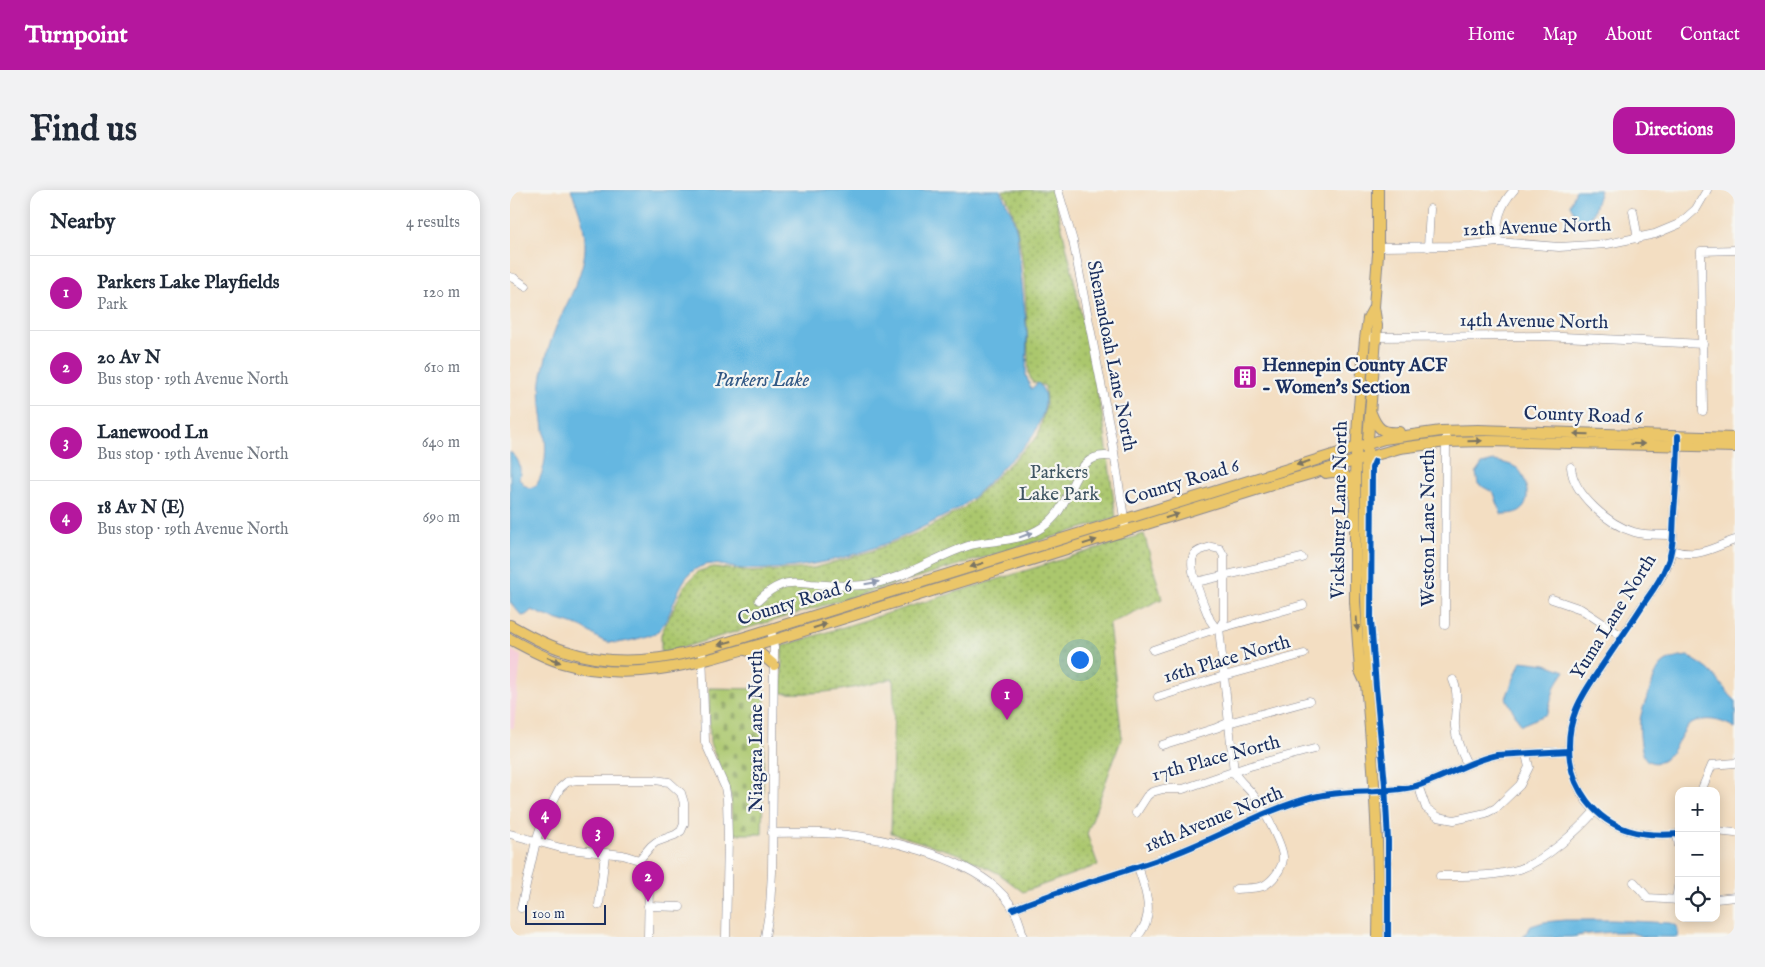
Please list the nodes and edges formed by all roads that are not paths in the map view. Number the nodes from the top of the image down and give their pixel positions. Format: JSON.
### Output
{"nodes":[{"id":1,"x":1058,"y":190,"type":"edge"},
{"id":2,"x":1378,"y":190,"type":"edge"},
{"id":3,"x":1514,"y":190,"type":"edge"},
{"id":4,"x":1707,"y":190,"type":"edge"},
{"id":5,"x":1430,"y":209,"type":"dead end"},
{"id":6,"x":1633,"y":211,"type":"dead end"},
{"id":7,"x":1638,"y":239,"type":"junction"},
{"id":8,"x":1498,"y":242,"type":"junction"},
{"id":9,"x":1379,"y":247,"type":"junction"},
{"id":10,"x":1428,"y":247,"type":"junction"},
{"id":11,"x":1735,"y":250,"type":"edge"},
{"id":12,"x":510,"y":277,"type":"edge"},
{"id":13,"x":526,"y":286,"type":"dead end"},
{"id":14,"x":1371,"y":337,"type":"junction"},
{"id":15,"x":1702,"y":344,"type":"junction"},
{"id":16,"x":1370,"y":411,"type":"junction"},
{"id":17,"x":1703,"y":411,"type":"dead end"},
{"id":18,"x":1443,"y":431,"type":"junction"},
{"id":19,"x":1735,"y":438,"type":"edge"},
{"id":20,"x":1678,"y":441,"type":"junction"},
{"id":21,"x":1446,"y":442,"type":"junction"},
{"id":22,"x":1368,"y":444,"type":"junction"},
{"id":23,"x":1356,"y":447,"type":"junction"},
{"id":24,"x":1735,"y":447,"type":"edge"},
{"id":25,"x":1367,"y":456,"type":"junction"},
{"id":26,"x":1114,"y":457,"type":"junction"},
{"id":27,"x":1356,"y":459,"type":"junction"},
{"id":28,"x":1571,"y":467,"type":"dead end"},
{"id":29,"x":1275,"y":484,"type":"junction"},
{"id":30,"x":1355,"y":505,"type":"junction"},
{"id":31,"x":1124,"y":519,"type":"junction"},
{"id":32,"x":1126,"y":530,"type":"junction"},
{"id":33,"x":1673,"y":534,"type":"junction"},
{"id":34,"x":1735,"y":540,"type":"edge"},
{"id":35,"x":1671,"y":550,"type":"junction"},
{"id":36,"x":1302,"y":558,"type":"dead end"},
{"id":37,"x":1224,"y":575,"type":"junction"},
{"id":38,"x":1196,"y":582,"type":"junction"},
{"id":39,"x":1552,"y":599,"type":"dead end"},
{"id":40,"x":759,"y":600,"type":"dead end"},
{"id":41,"x":1303,"y":605,"type":"dead end"},
{"id":42,"x":1445,"y":625,"type":"dead end"},
{"id":43,"x":510,"y":626,"type":"edge"},
{"id":44,"x":1219,"y":628,"type":"junction"},
{"id":45,"x":771,"y":629,"type":"junction"},
{"id":46,"x":1622,"y":636,"type":"junction"},
{"id":47,"x":510,"y":639,"type":"edge"},
{"id":48,"x":774,"y":640,"type":"junction"},
{"id":49,"x":744,"y":649,"type":"junction"},
{"id":50,"x":702,"y":650,"type":"junction"},
{"id":51,"x":1152,"y":650,"type":"dead end"},
{"id":52,"x":1304,"y":654,"type":"dead end"},
{"id":53,"x":704,"y":662,"type":"junction"},
{"id":54,"x":774,"y":665,"type":"junction"},
{"id":55,"x":1224,"y":676,"type":"junction"},
{"id":56,"x":1453,"y":680,"type":"dead end"},
{"id":57,"x":1366,"y":684,"type":"junction"},
{"id":58,"x":1158,"y":697,"type":"dead end"},
{"id":59,"x":1309,"y":701,"type":"dead end"},
{"id":60,"x":1228,"y":723,"type":"junction"},
{"id":61,"x":1162,"y":746,"type":"dead end"},
{"id":62,"x":1314,"y":750,"type":"dead end"},
{"id":63,"x":1569,"y":751,"type":"junction"},
{"id":64,"x":1526,"y":754,"type":"junction"},
{"id":65,"x":1735,"y":763,"type":"edge"},
{"id":66,"x":1467,"y":764,"type":"junction"},
{"id":67,"x":1234,"y":772,"type":"junction"},
{"id":68,"x":1418,"y":785,"type":"junction"},
{"id":69,"x":1703,"y":787,"type":"edge"},
{"id":70,"x":1376,"y":791,"type":"junction"},
{"id":71,"x":1595,"y":811,"type":"junction"},
{"id":72,"x":1136,"y":814,"type":"dead end"},
{"id":73,"x":1265,"y":814,"type":"junction"},
{"id":74,"x":1720,"y":831,"type":"edge"},
{"id":75,"x":772,"y":833,"type":"junction"},
{"id":76,"x":1735,"y":833,"type":"edge"},
{"id":77,"x":510,"y":834,"type":"edge"},
{"id":78,"x":1675,"y":834,"type":"edge"},
{"id":79,"x":536,"y":841,"type":"junction"},
{"id":80,"x":605,"y":854,"type":"junction"},
{"id":81,"x":639,"y":860,"type":"junction"},
{"id":82,"x":1138,"y":867,"type":"junction"},
{"id":83,"x":1440,"y":876,"type":"dead end"},
{"id":84,"x":1634,"y":882,"type":"dead end"},
{"id":85,"x":1236,"y":889,"type":"dead end"},
{"id":86,"x":1735,"y":897,"type":"edge"},
{"id":87,"x":1720,"y":899,"type":"edge"},
{"id":88,"x":1675,"y":900,"type":"edge"},
{"id":89,"x":599,"y":904,"type":"dead end"},
{"id":90,"x":648,"y":906,"type":"junction"},
{"id":91,"x":680,"y":907,"type":"dead end"},
{"id":92,"x":521,"y":908,"type":"dead end"},
{"id":93,"x":1014,"y":909,"type":"junction"},
{"id":94,"x":648,"y":937,"type":"edge"},
{"id":95,"x":726,"y":937,"type":"edge"},
{"id":96,"x":765,"y":937,"type":"edge"},
{"id":97,"x":1023,"y":937,"type":"edge"},
{"id":98,"x":1137,"y":937,"type":"edge"},
{"id":99,"x":1378,"y":937,"type":"edge"}],
"edges":[{"from":1,"to":26,"type":"street","name":"Shenandoah Lane North"},
{"from":2,"to":9,"type":"main road","name":"Vicksburg Lane North"},
{"from":3,"to":8,"type":"street"},
{"from":4,"to":7,"type":"street","name":"12th Avenue North"},
{"from":5,"to":10,"type":"street"},
{"from":6,"to":7,"type":"street"},
{"from":7,"to":8,"type":"street","name":"12th Avenue North"},
{"from":8,"to":10,"type":"street","name":"12th Avenue North"},
{"from":9,"to":10,"type":"street","name":"12th Avenue North"},
{"from":9,"to":14,"type":"main road","name":"Vicksburg Lane North"},
{"from":11,"to":15,"type":"street"},
{"from":12,"to":13,"type":"street"},
{"from":14,"to":15,"type":"street","name":"14th Avenue North"},
{"from":14,"to":16,"type":"main road","name":"Vicksburg Lane North"},
{"from":14,"to":23,"type":"main road","name":"Vicksburg Lane North"},
{"from":15,"to":17,"type":"street"},
{"from":16,"to":18,"type":"main road"},
{"from":16,"to":22,"type":"main road","name":"Vicksburg Lane North"},
{"from":20,"to":18,"type":"main road","name":"County Road 6","one_way":true},
{"from":18,"to":21,"type":"street","name":"Weston Lane North"},
{"from":18,"to":22,"type":"main road","name":"County Road 6"},
{"from":19,"to":20,"type":"main road","name":"County Road 6"},
{"from":21,"to":20,"type":"main road","name":"County Road 6","one_way":true},
{"from":20,"to":24,"type":"main road","name":"County Road 6"},
{"from":20,"to":33,"type":"street","name":"Yuma Lane North"},
{"from":21,"to":25,"type":"main road","name":"County Road 6"},
{"from":21,"to":42,"type":"street","name":"Weston Lane North"},
{"from":22,"to":23,"type":"main road","name":"County Road 6"},
{"from":22,"to":25,"type":"main road","name":"Vicksburg Lane North"},
{"from":23,"to":27,"type":"main road","name":"Vicksburg Lane North"},
{"from":23,"to":31,"type":"main road","name":"County Road 6","one_way":true},
{"from":25,"to":27,"type":"main road","name":"County Road 6"},
{"from":25,"to":57,"type":"main road","name":"Vicksburg Lane North"},
{"from":26,"to":31,"type":"street","name":"Shenandoah Lane North"},
{"from":40,"to":26,"type":"street","one_way":true},
{"from":27,"to":29,"type":"main road","name":"County Road 6"},
{"from":27,"to":30,"type":"main road","name":"Vicksburg Lane North"},
{"from":28,"to":33,"type":"street"},
{"from":29,"to":30,"type":"main road"},
{"from":32,"to":29,"type":"main road","name":"County Road 6","one_way":true},
{"from":30,"to":57,"type":"main road","name":"Vicksburg Lane North","one_way":true},
{"from":31,"to":32,"type":"street","name":"Shenandoah Lane North"},
{"from":31,"to":45,"type":"main road","name":"County Road 6","one_way":true},
{"from":48,"to":32,"type":"main road","name":"County Road 6","one_way":true},
{"from":33,"to":35,"type":"street","name":"Yuma Lane North"},
{"from":34,"to":35,"type":"street"},
{"from":35,"to":46,"type":"street","name":"Yuma Lane North"},
{"from":36,"to":37,"type":"street"},
{"from":37,"to":38,"type":"street"},
{"from":37,"to":38,"type":"street"},
{"from":37,"to":44,"type":"street"},
{"from":38,"to":44,"type":"street"},
{"from":39,"to":46,"type":"street"},
{"from":41,"to":44,"type":"street"},
{"from":43,"to":50,"type":"main road","name":"County Road 6"},
{"from":44,"to":51,"type":"street"},
{"from":44,"to":55,"type":"street"},
{"from":45,"to":48,"type":"street","name":"Niagara Lane North"},
{"from":45,"to":50,"type":"main road","name":"County Road 6","one_way":true},
{"from":46,"to":63,"type":"street","name":"Yuma Lane North"},
{"from":47,"to":53,"type":"main road","name":"County Road 6","one_way":true},
{"from":48,"to":49,"type":"main road","name":"County Road 6"},
{"from":48,"to":54,"type":"street","name":"Niagara Lane North"},
{"from":49,"to":53,"type":"main road","name":"County Road 6"},
{"from":49,"to":54,"type":"main road"},
{"from":50,"to":53,"type":"street"},
{"from":52,"to":55,"type":"street","name":"16th Place North"},
{"from":53,"to":95,"type":"street"},
{"from":54,"to":75,"type":"street","name":"Niagara Lane North"},
{"from":55,"to":58,"type":"street","name":"16th Place North"},
{"from":55,"to":60,"type":"street"},
{"from":56,"to":66,"type":"street"},
{"from":57,"to":70,"type":"main road","name":"Vicksburg Lane North"},
{"from":59,"to":60,"type":"street"},
{"from":60,"to":61,"type":"street"},
{"from":60,"to":67,"type":"street"},
{"from":62,"to":67,"type":"street","name":"17th Place North"},
{"from":63,"to":64,"type":"street","name":"18th Avenue North"},
{"from":63,"to":71,"type":"street"},
{"from":64,"to":66,"type":"street","name":"18th Avenue North"},
{"from":64,"to":68,"type":"street"},
{"from":65,"to":69,"type":"street"},
{"from":66,"to":68,"type":"street","name":"18th Avenue North"},
{"from":67,"to":72,"type":"street","name":"17th Place North"},
{"from":67,"to":73,"type":"street"},
{"from":68,"to":70,"type":"street","name":"18th Avenue North"},
{"from":70,"to":73,"type":"street","name":"18th Avenue North"},
{"from":70,"to":99,"type":"main road","name":"Vicksburg Lane North"},
{"from":71,"to":78,"type":"street"},
{"from":71,"to":83,"type":"street"},
{"from":73,"to":82,"type":"street","name":"18th Avenue North"},
{"from":73,"to":85,"type":"street"},
{"from":74,"to":76,"type":"street"},
{"from":75,"to":93,"type":"street"},
{"from":75,"to":96,"type":"street","name":"Niagara Lane North"},
{"from":77,"to":79,"type":"street"},
{"from":79,"to":80,"type":"street"},
{"from":79,"to":81,"type":"street"},
{"from":79,"to":92,"type":"street"},
{"from":80,"to":81,"type":"street"},
{"from":80,"to":89,"type":"street"},
{"from":81,"to":90,"type":"street"},
{"from":82,"to":93,"type":"street","name":"18th Avenue North"},
{"from":82,"to":98,"type":"street"},
{"from":84,"to":88,"type":"street"},
{"from":86,"to":87,"type":"street"},
{"from":90,"to":91,"type":"street"},
{"from":90,"to":94,"type":"street"},
{"from":93,"to":97,"type":"street"}]}
